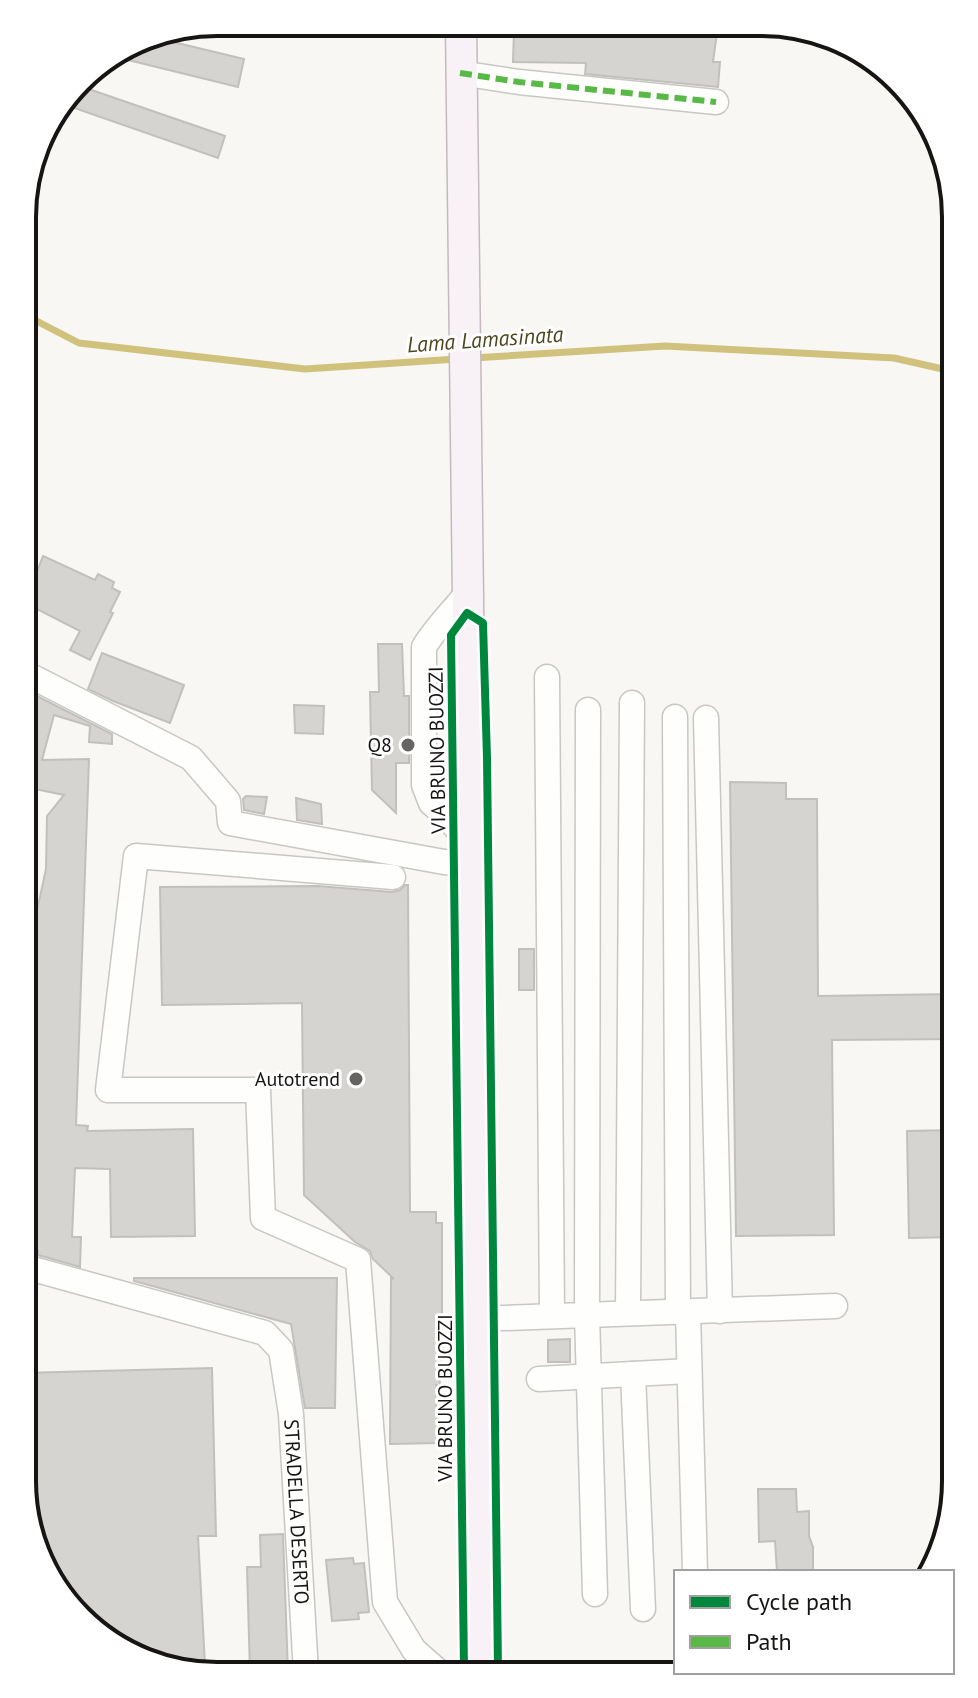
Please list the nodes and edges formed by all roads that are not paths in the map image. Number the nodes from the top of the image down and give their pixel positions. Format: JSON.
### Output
{"nodes":[{"id":1,"x":461,"y":36,"type":"edge"},
{"id":2,"x":460,"y":78,"type":"junction"},
{"id":3,"x":716,"y":102,"type":"dead end"},
{"id":4,"x":467,"y":603,"type":"junction"},
{"id":5,"x":547,"y":677,"type":"dead end"},
{"id":6,"x":36,"y":679,"type":"edge"},
{"id":7,"x":632,"y":703,"type":"dead end"},
{"id":8,"x":588,"y":710,"type":"dead end"},
{"id":9,"x":675,"y":717,"type":"dead end"},
{"id":10,"x":706,"y":718,"type":"dead end"},
{"id":11,"x":470,"y":854,"type":"junction"},
{"id":12,"x":393,"y":877,"type":"dead end"},
{"id":13,"x":36,"y":1270,"type":"edge"},
{"id":14,"x":835,"y":1306,"type":"dead end"},
{"id":15,"x":720,"y":1311,"type":"junction"},
{"id":16,"x":683,"y":1312,"type":"junction"},
{"id":17,"x":628,"y":1313,"type":"junction"},
{"id":18,"x":587,"y":1314,"type":"junction"},
{"id":19,"x":552,"y":1316,"type":"junction"},
{"id":20,"x":477,"y":1319,"type":"junction"},
{"id":21,"x":689,"y":1371,"type":"junction"},
{"id":22,"x":633,"y":1374,"type":"junction"},
{"id":23,"x":589,"y":1376,"type":"junction"},
{"id":24,"x":539,"y":1379,"type":"dead end"},
{"id":25,"x":695,"y":1570,"type":"edge"},
{"id":26,"x":595,"y":1594,"type":"dead end"},
{"id":27,"x":643,"y":1609,"type":"dead end"},
{"id":28,"x":305,"y":1662,"type":"edge"},
{"id":29,"x":428,"y":1662,"type":"edge"},
{"id":30,"x":481,"y":1662,"type":"edge"}],
"edges":[{"from":1,"to":2,"type":"main road","name":"VIA BRUNO BUOZZI"},
{"from":2,"to":3,"type":"street"},
{"from":2,"to":4,"type":"main road","name":"VIA BRUNO BUOZZI"},
{"from":4,"to":11,"type":"main road","name":"VIA BRUNO BUOZZI"},
{"from":4,"to":11,"type":"street"},
{"from":5,"to":19,"type":"street"},
{"from":6,"to":11,"type":"street"},
{"from":7,"to":17,"type":"street"},
{"from":8,"to":18,"type":"street"},
{"from":9,"to":16,"type":"street"},
{"from":10,"to":15,"type":"street"},
{"from":11,"to":20,"type":"main road","name":"VIA BRUNO BUOZZI"},
{"from":12,"to":29,"type":"street"},
{"from":13,"to":28,"type":"street","name":"STRADELLA DESERTO"},
{"from":14,"to":15,"type":"street"},
{"from":15,"to":16,"type":"street"},
{"from":16,"to":17,"type":"street"},
{"from":16,"to":21,"type":"street"},
{"from":17,"to":18,"type":"street"},
{"from":18,"to":19,"type":"street"},
{"from":18,"to":23,"type":"street"},
{"from":19,"to":20,"type":"street"},
{"from":20,"to":30,"type":"main road","name":"VIA BRUNO BUOZZI"},
{"from":21,"to":22,"type":"street"},
{"from":21,"to":25,"type":"street"},
{"from":22,"to":23,"type":"street"},
{"from":22,"to":27,"type":"street"},
{"from":23,"to":24,"type":"street"},
{"from":23,"to":26,"type":"street"}]}
